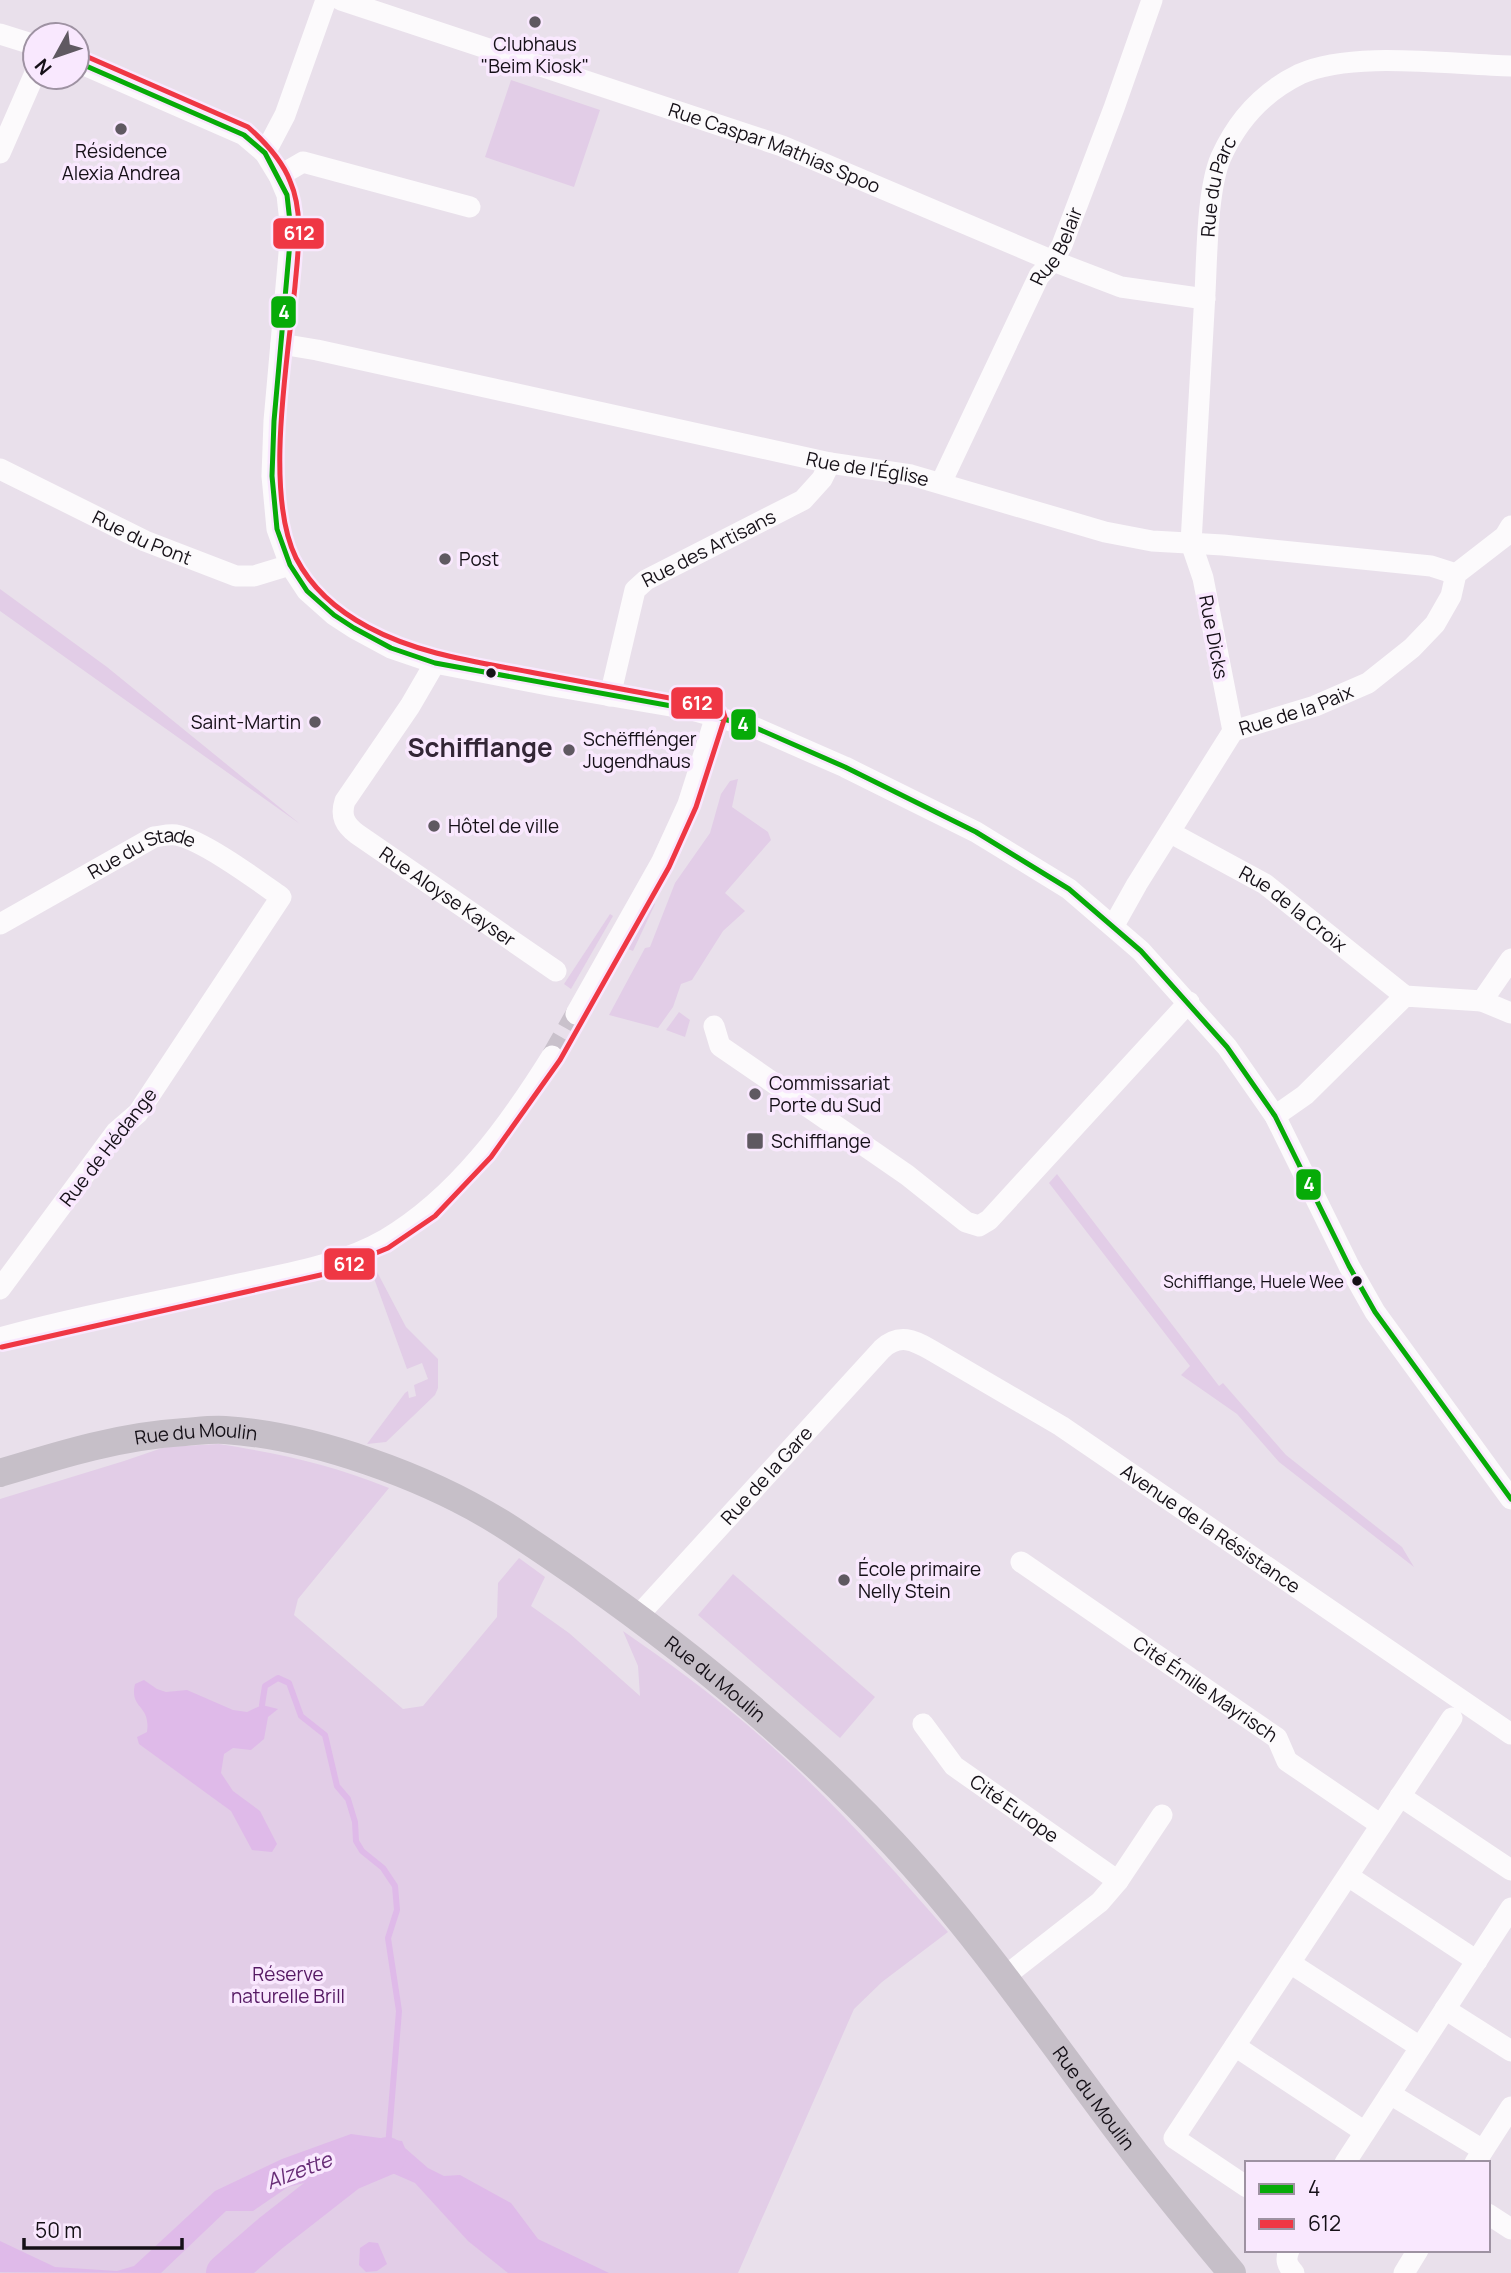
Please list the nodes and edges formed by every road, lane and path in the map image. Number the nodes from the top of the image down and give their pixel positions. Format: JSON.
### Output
{"nodes":[{"id":1,"x":326,"y":0,"type":"edge"},
{"id":2,"x":341,"y":0,"type":"edge"},
{"id":3,"x":1152,"y":0,"type":"edge"},
{"id":4,"x":0,"y":34,"type":"edge"},
{"id":5,"x":21,"y":41,"type":"edge"},
{"id":6,"x":1511,"y":66,"type":"edge"},
{"id":7,"x":91,"y":68,"type":"edge"},
{"id":8,"x":27,"y":91,"type":"edge"},
{"id":9,"x":0,"y":153,"type":"edge"},
{"id":10,"x":265,"y":153,"type":"junction"},
{"id":11,"x":279,"y":176,"type":"junction"},
{"id":12,"x":470,"y":207,"type":"dead end"},
{"id":13,"x":1053,"y":261,"type":"junction"},
{"id":14,"x":1205,"y":299,"type":"junction"},
{"id":15,"x":281,"y":344,"type":"junction"},
{"id":16,"x":830,"y":463,"type":"junction"},
{"id":17,"x":0,"y":468,"type":"edge"},
{"id":18,"x":941,"y":483,"type":"junction"},
{"id":19,"x":1509,"y":533,"type":"edge"},
{"id":20,"x":1191,"y":543,"type":"junction"},
{"id":21,"x":290,"y":565,"type":"junction"},
{"id":22,"x":1456,"y":574,"type":"junction"},
{"id":23,"x":436,"y":663,"type":"junction"},
{"id":24,"x":610,"y":696,"type":"junction"},
{"id":25,"x":716,"y":716,"type":"junction"},
{"id":26,"x":1233,"y":732,"type":"junction"},
{"id":27,"x":1171,"y":833,"type":"junction"},
{"id":28,"x":281,"y":897,"type":"joint"},
{"id":29,"x":0,"y":925,"type":"edge"},
{"id":30,"x":1114,"y":926,"type":"junction"},
{"id":31,"x":1511,"y":959,"type":"edge"},
{"id":32,"x":556,"y":971,"type":"dead end"},
{"id":33,"x":1405,"y":996,"type":"junction"},
{"id":34,"x":1482,"y":1001,"type":"junction"},
{"id":35,"x":1189,"y":1002,"type":"junction"},
{"id":36,"x":1511,"y":1013,"type":"edge"},
{"id":37,"x":576,"y":1014,"type":"tunnel mouth"},
{"id":38,"x":714,"y":1026,"type":"dead end"},
{"id":39,"x":552,"y":1056,"type":"tunnel mouth"},
{"id":40,"x":1275,"y":1116,"type":"junction"},
{"id":41,"x":0,"y":1289,"type":"edge"},
{"id":42,"x":0,"y":1338,"type":"edge"},
{"id":43,"x":901,"y":1338,"type":"joint"},
{"id":44,"x":0,"y":1474,"type":"edge"},
{"id":45,"x":1511,"y":1499,"type":"edge"},
{"id":46,"x":1021,"y":1562,"type":"dead end"},
{"id":47,"x":637,"y":1617,"type":"junction"},
{"id":48,"x":1452,"y":1718,"type":"dead end"},
{"id":49,"x":923,"y":1724,"type":"dead end"},
{"id":50,"x":1511,"y":1734,"type":"edge"},
{"id":51,"x":1400,"y":1796,"type":"junction"},
{"id":52,"x":1162,"y":1815,"type":"dead end"},
{"id":53,"x":1381,"y":1825,"type":"junction"},
{"id":54,"x":1511,"y":1870,"type":"edge"},
{"id":55,"x":1348,"y":1876,"type":"junction"},
{"id":56,"x":1118,"y":1881,"type":"junction"},
{"id":57,"x":1508,"y":1919,"type":"edge"},
{"id":58,"x":1477,"y":1961,"type":"junction"},
{"id":59,"x":1290,"y":1963,"type":"junction"},
{"id":60,"x":1004,"y":1977,"type":"junction"},
{"id":61,"x":1445,"y":2009,"type":"junction"},
{"id":62,"x":1235,"y":2046,"type":"junction"},
{"id":63,"x":1420,"y":2048,"type":"junction"},
{"id":64,"x":1511,"y":2051,"type":"edge"},
{"id":65,"x":1390,"y":2094,"type":"junction"},
{"id":66,"x":1510,"y":2108,"type":"edge"},
{"id":67,"x":1366,"y":2132,"type":"junction"},
{"id":68,"x":1479,"y":2156,"type":"edge"},
{"id":69,"x":1346,"y":2161,"type":"edge"},
{"id":70,"x":1245,"y":2186,"type":"edge"},
{"id":71,"x":1490,"y":2215,"type":"edge"},
{"id":72,"x":1511,"y":2230,"type":"edge"},
{"id":73,"x":1288,"y":2252,"type":"edge"},
{"id":74,"x":1417,"y":2252,"type":"edge"},
{"id":75,"x":1232,"y":2273,"type":"edge"},
{"id":76,"x":1294,"y":2273,"type":"edge"},
{"id":77,"x":1404,"y":2273,"type":"edge"}],
"edges":[{"from":1,"to":10,"type":"street"},
{"from":2,"to":13,"type":"street","name":"Rue Caspar Mathias Spoo"},
{"from":3,"to":13,"type":"street","name":"Rue Belair"},
{"from":4,"to":5,"type":"street"},
{"from":6,"to":14,"type":"street","name":"Rue du Parc"},
{"from":7,"to":10,"type":"street"},
{"from":8,"to":9,"type":"street"},
{"from":10,"to":11,"type":"street"},
{"from":11,"to":12,"type":"street"},
{"from":11,"to":15,"type":"street"},
{"from":13,"to":14,"type":"street","name":"Rue Caspar Mathias Spoo"},
{"from":13,"to":18,"type":"street","name":"Rue Belair"},
{"from":14,"to":20,"type":"street","name":"Rue du Parc"},
{"from":15,"to":16,"type":"street","name":"Rue de l'Église"},
{"from":15,"to":21,"type":"street"},
{"from":16,"to":18,"type":"street","name":"Rue de l'Église"},
{"from":16,"to":24,"type":"street","name":"Rue des Artisans"},
{"from":17,"to":21,"type":"street","name":"Rue du Pont"},
{"from":18,"to":20,"type":"street","name":"Rue de l'Église"},
{"from":19,"to":22,"type":"street"},
{"from":20,"to":22,"type":"street","name":"Rue de l'Église"},
{"from":20,"to":26,"type":"street","name":"Rue Dicks"},
{"from":21,"to":23,"type":"street"},
{"from":22,"to":26,"type":"street","name":"Rue de la Paix"},
{"from":23,"to":24,"type":"street"},
{"from":23,"to":32,"type":"street","name":"Rue Aloyse Kayser"},
{"from":24,"to":25,"type":"street"},
{"from":25,"to":30,"type":"street"},
{"from":25,"to":37,"type":"street"},
{"from":26,"to":27,"type":"street","name":"Rue de la Paix"},
{"from":27,"to":30,"type":"street","name":"Rue de la Paix"},
{"from":27,"to":33,"type":"street","name":"Rue de la Croix"},
{"from":28,"to":29,"type":"street","name":"Rue du Stade"},
{"from":28,"to":41,"type":"street","name":"Rue de Hédange"},
{"from":30,"to":35,"type":"street"},
{"from":31,"to":34,"type":"street"},
{"from":33,"to":34,"type":"street"},
{"from":33,"to":40,"type":"street"},
{"from":34,"to":36,"type":"street"},
{"from":35,"to":38,"type":"street"},
{"from":35,"to":40,"type":"street"},
{"from":39,"to":42,"type":"street"},
{"from":40,"to":45,"type":"street"},
{"from":43,"to":47,"type":"street","name":"Rue de la Gare"},
{"from":43,"to":50,"type":"street","name":"Avenue de la Résistance"},
{"from":44,"to":47,"type":"main road","name":"Rue du Moulin"},
{"from":46,"to":53,"type":"street","name":"Cité Émile Mayrisch"},
{"from":47,"to":60,"type":"main road","name":"Rue du Moulin"},
{"from":48,"to":51,"type":"street"},
{"from":49,"to":56,"type":"street","name":"Cité Europe"},
{"from":51,"to":53,"type":"street"},
{"from":51,"to":54,"type":"street"},
{"from":52,"to":56,"type":"street"},
{"from":53,"to":55,"type":"street"},
{"from":55,"to":58,"type":"street"},
{"from":55,"to":59,"type":"street"},
{"from":56,"to":60,"type":"street"},
{"from":57,"to":58,"type":"street"},
{"from":58,"to":61,"type":"street"},
{"from":59,"to":62,"type":"street"},
{"from":59,"to":63,"type":"street"},
{"from":60,"to":75,"type":"main road","name":"Rue du Moulin"},
{"from":61,"to":63,"type":"street"},
{"from":61,"to":64,"type":"street"},
{"from":62,"to":67,"type":"street"},
{"from":62,"to":70,"type":"street"},
{"from":63,"to":65,"type":"street"},
{"from":65,"to":67,"type":"street"},
{"from":65,"to":68,"type":"street"},
{"from":66,"to":68,"type":"street"},
{"from":67,"to":69,"type":"street"},
{"from":71,"to":72,"type":"street"},
{"from":73,"to":76,"type":"street"},
{"from":74,"to":77,"type":"street"}]}
